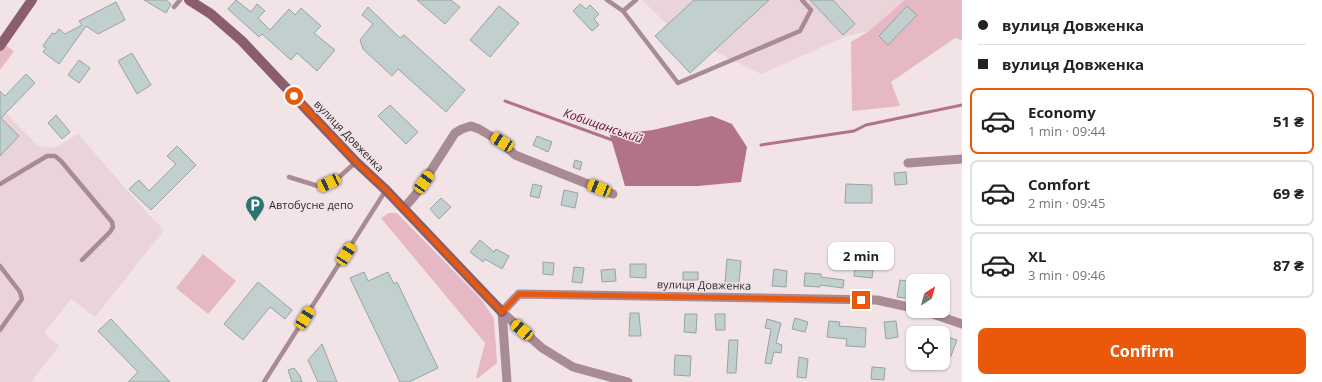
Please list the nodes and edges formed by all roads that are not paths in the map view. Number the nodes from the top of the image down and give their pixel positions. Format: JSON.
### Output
{"nodes":[{"id":1,"x":32,"y":0,"type":"edge"},
{"id":2,"x":180,"y":0,"type":"edge"},
{"id":3,"x":189,"y":0,"type":"edge"},
{"id":4,"x":607,"y":0,"type":"edge"},
{"id":5,"x":636,"y":0,"type":"edge"},
{"id":6,"x":802,"y":0,"type":"edge"},
{"id":7,"x":174,"y":7,"type":"dead end"},
{"id":8,"x":624,"y":11,"type":"junction"},
{"id":9,"x":0,"y":46,"type":"edge"},
{"id":10,"x":962,"y":159,"type":"edge"},
{"id":11,"x":356,"y":162,"type":"junction"},
{"id":12,"x":908,"y":163,"type":"dead end"},
{"id":13,"x":288,"y":177,"type":"dead end"},
{"id":14,"x":0,"y":184,"type":"edge"},
{"id":15,"x":386,"y":190,"type":"junction"},
{"id":16,"x":613,"y":194,"type":"dead end"},
{"id":17,"x":404,"y":208,"type":"junction"},
{"id":18,"x":82,"y":260,"type":"dead end"},
{"id":19,"x":0,"y":266,"type":"edge"},
{"id":20,"x":906,"y":306,"type":"edge"},
{"id":21,"x":502,"y":312,"type":"junction"},
{"id":22,"x":944,"y":318,"type":"edge"},
{"id":23,"x":962,"y":324,"type":"edge"},
{"id":24,"x":0,"y":330,"type":"edge"},
{"id":25,"x":264,"y":382,"type":"edge"},
{"id":26,"x":508,"y":382,"type":"edge"},
{"id":27,"x":628,"y":382,"type":"edge"}],
"edges":[{"from":1,"to":9,"type":"street"},
{"from":2,"to":7,"type":"lane"},
{"from":3,"to":11,"type":"street","name":"вулиця Довженка"},
{"from":4,"to":8,"type":"lane"},
{"from":5,"to":8,"type":"lane"},
{"from":6,"to":8,"type":"lane"},
{"from":10,"to":12,"type":"street"},
{"from":11,"to":13,"type":"lane"},
{"from":11,"to":15,"type":"street","name":"вулиця Довженка"},
{"from":14,"to":18,"type":"lane"},
{"from":15,"to":17,"type":"street","name":"вулиця Довженка"},
{"from":15,"to":25,"type":"lane"},
{"from":16,"to":17,"type":"street"},
{"from":17,"to":21,"type":"street","name":"вулиця Довженка"},
{"from":19,"to":24,"type":"lane"},
{"from":20,"to":21,"type":"street","name":"вулиця Довженка"},
{"from":21,"to":26,"type":"street"},
{"from":21,"to":27,"type":"street","name":"вулиця Довженка"},
{"from":22,"to":23,"type":"street"}]}
